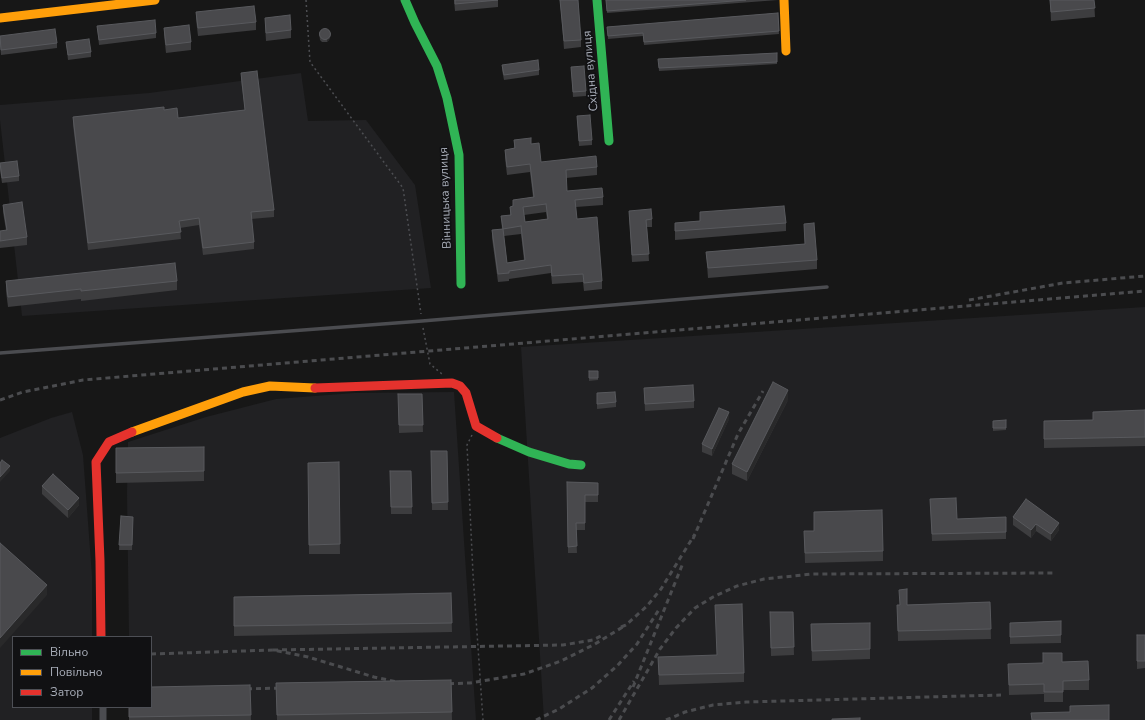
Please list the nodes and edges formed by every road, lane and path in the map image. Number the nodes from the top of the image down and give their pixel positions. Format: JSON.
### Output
{"nodes":[{"id":1,"x":155,"y":0,"type":"edge"},
{"id":2,"x":306,"y":0,"type":"edge"},
{"id":3,"x":405,"y":0,"type":"edge"},
{"id":4,"x":596,"y":0,"type":"edge"},
{"id":5,"x":784,"y":0,"type":"edge"},
{"id":6,"x":0,"y":18,"type":"edge"},
{"id":7,"x":786,"y":51,"type":"dead end"},
{"id":8,"x":609,"y":141,"type":"dead end"},
{"id":9,"x":461,"y":284,"type":"dead end"},
{"id":10,"x":827,"y":287,"type":"dead end"},
{"id":11,"x":422,"y":321,"type":"junction"},
{"id":12,"x":0,"y":353,"type":"edge"},
{"id":13,"x":452,"y":383,"type":"junction"},
{"id":14,"x":476,"y":426,"type":"junction"},
{"id":15,"x":581,"y":465,"type":"dead end"},
{"id":16,"x":101,"y":636,"type":"edge"},
{"id":17,"x":103,"y":708,"type":"edge"},
{"id":18,"x":103,"y":720,"type":"edge"},
{"id":19,"x":483,"y":720,"type":"edge"}],
"edges":[{"from":1,"to":6,"type":"street"},
{"from":2,"to":11,"type":"path"},
{"from":3,"to":9,"type":"street","name":"Вінницька вулиця"},
{"from":4,"to":8,"type":"street","name":"Східна вулиця"},
{"from":5,"to":7,"type":"street"},
{"from":10,"to":11,"type":"lane"},
{"from":11,"to":12,"type":"lane"},
{"from":11,"to":13,"type":"path"},
{"from":13,"to":14,"type":"street"},
{"from":13,"to":16,"type":"street"},
{"from":14,"to":15,"type":"street"},
{"from":14,"to":19,"type":"path"},
{"from":17,"to":18,"type":"street"}]}
